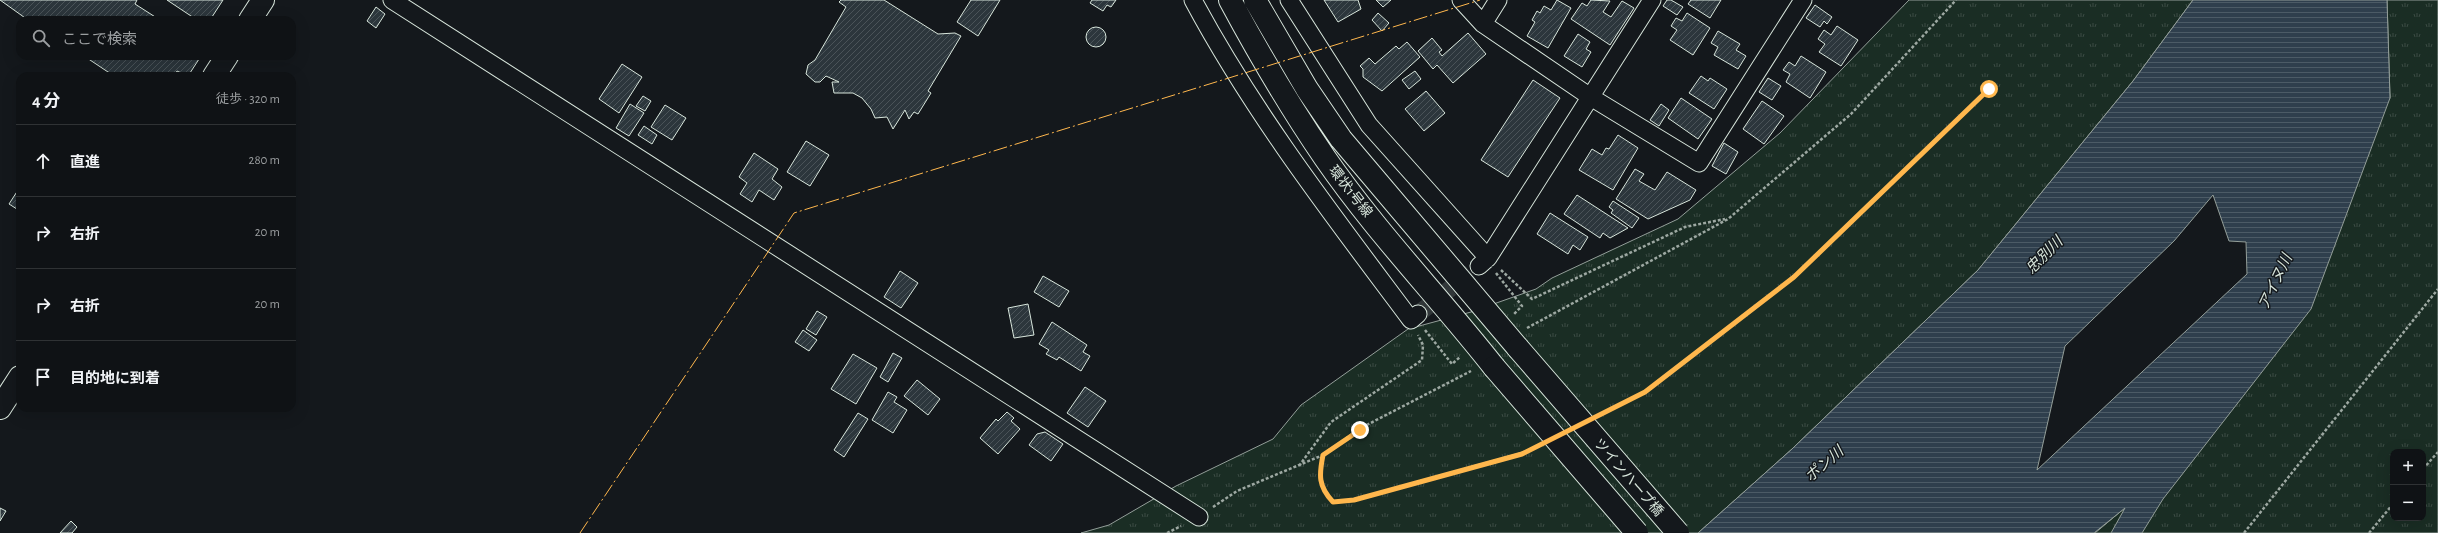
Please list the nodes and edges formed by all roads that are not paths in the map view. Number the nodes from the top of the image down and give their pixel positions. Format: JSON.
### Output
{"nodes":[{"id":1,"x":263,"y":0,"type":"edge"},
{"id":2,"x":392,"y":0,"type":"edge"},
{"id":3,"x":1193,"y":0,"type":"edge"},
{"id":4,"x":1230,"y":0,"type":"edge"},
{"id":5,"x":1255,"y":0,"type":"edge"},
{"id":6,"x":1289,"y":0,"type":"edge"},
{"id":7,"x":1461,"y":0,"type":"edge"},
{"id":8,"x":1498,"y":0,"type":"edge"},
{"id":9,"x":1652,"y":0,"type":"edge"},
{"id":10,"x":1803,"y":0,"type":"edge"},
{"id":11,"x":253,"y":16,"type":"edge"},
{"id":12,"x":1483,"y":24,"type":"junction"},
{"id":13,"x":224,"y":60,"type":"edge"},
{"id":14,"x":217,"y":72,"type":"edge"},
{"id":15,"x":1590,"y":96,"type":"junction"},
{"id":16,"x":1414,"y":317,"type":"road end"},
{"id":17,"x":1521,"y":339,"type":"joint"},
{"id":18,"x":16,"y":383,"type":"edge"},
{"id":19,"x":0,"y":408,"type":"edge"},
{"id":20,"x":1198,"y":517,"type":"road end"},
{"id":21,"x":1637,"y":533,"type":"edge"},
{"id":22,"x":1678,"y":533,"type":"edge"}],
"edges":[{"from":1,"to":11,"type":"main road"},
{"from":2,"to":20,"type":"street"},
{"from":3,"to":16,"type":"street"},
{"from":4,"to":21,"type":"main road","name":"環状1号線","bridge":true},
{"from":5,"to":17,"type":"main road","name":"環状1号線"},
{"from":6,"to":15,"type":"street"},
{"from":7,"to":12,"type":"street"},
{"from":8,"to":12,"type":"street"},
{"from":9,"to":15,"type":"street"},
{"from":10,"to":15,"type":"street"},
{"from":12,"to":15,"type":"street"},
{"from":13,"to":14,"type":"main road"},
{"from":17,"to":22,"type":"main road","name":"ツインハープ橋","bridge":true},
{"from":18,"to":19,"type":"main road"}]}
